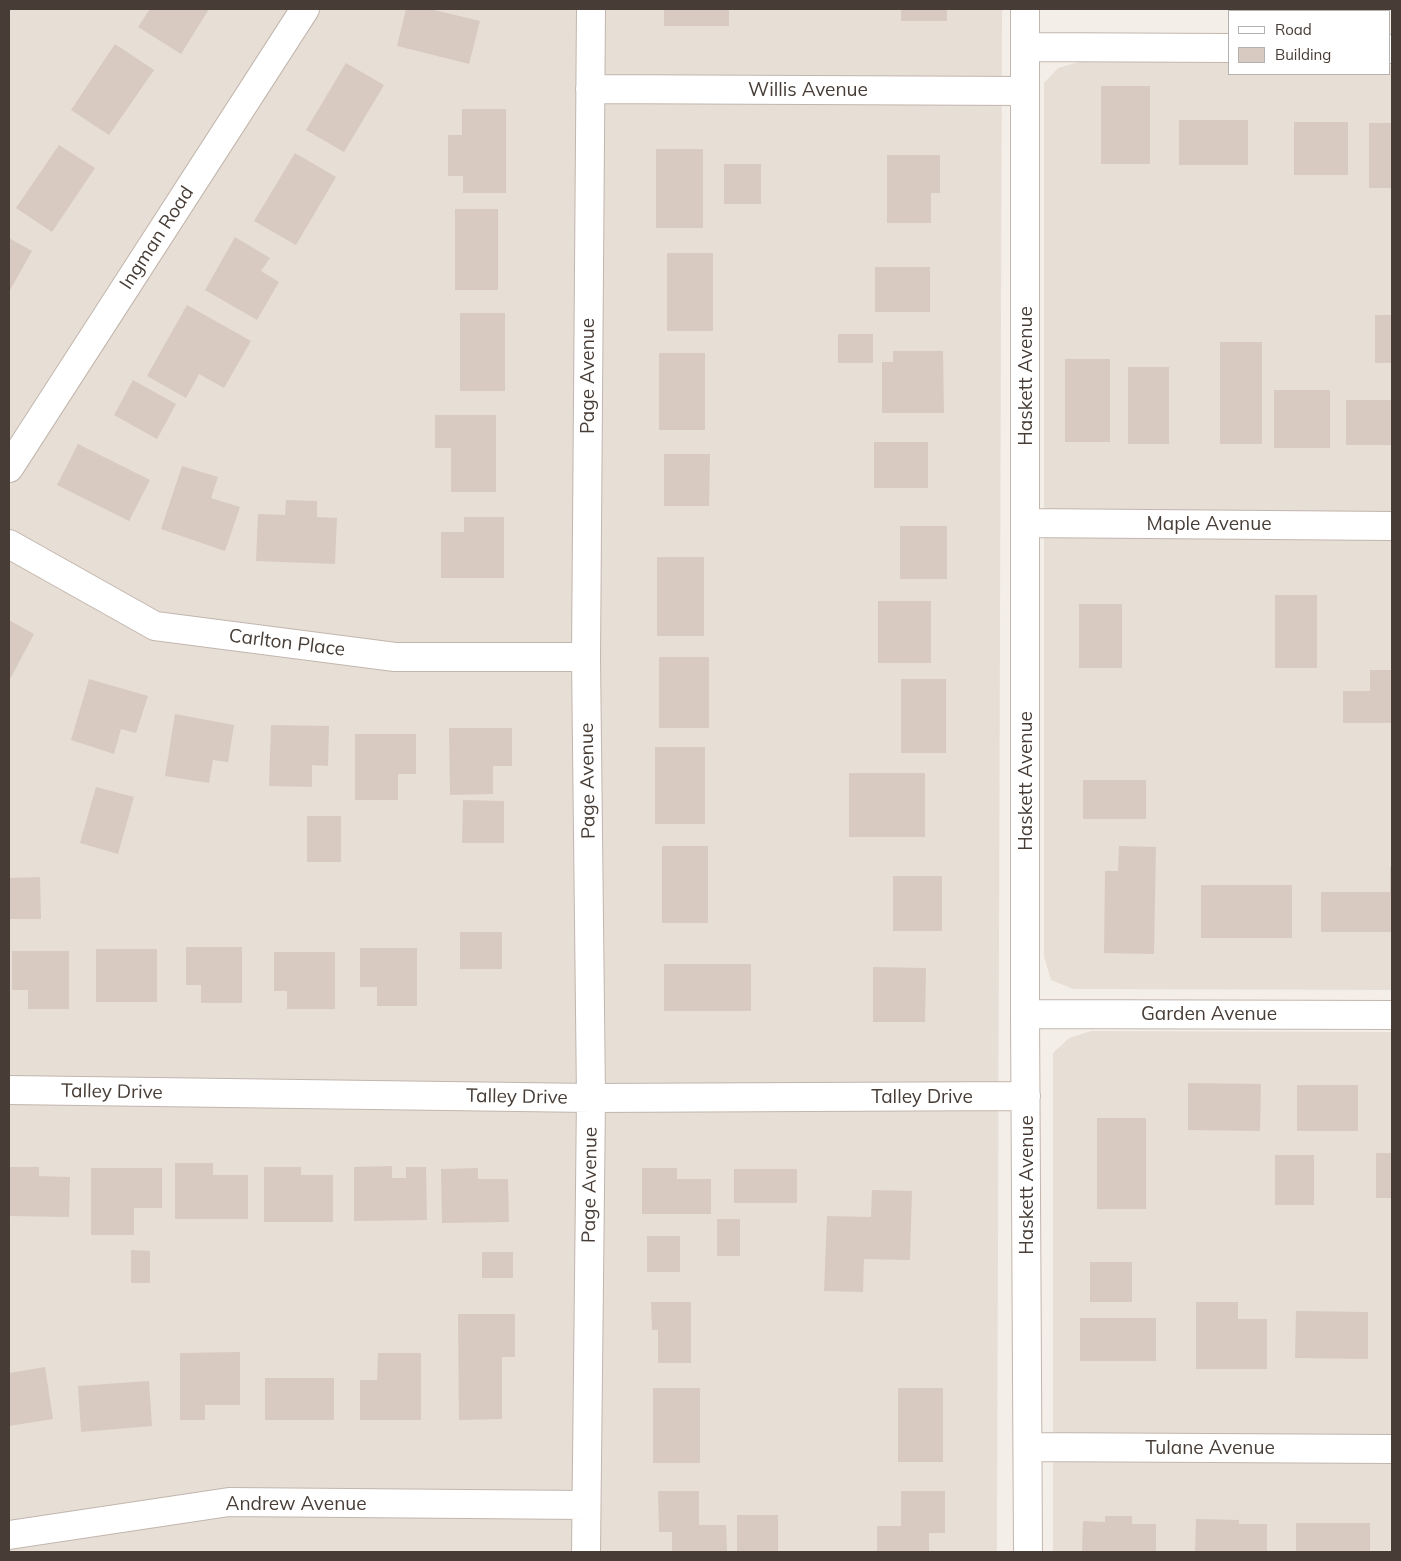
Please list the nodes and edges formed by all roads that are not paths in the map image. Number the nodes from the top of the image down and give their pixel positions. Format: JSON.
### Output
{"nodes":[{"id":1,"x":305,"y":9,"type":"edge"},
{"id":2,"x":591,"y":9,"type":"edge"},
{"id":3,"x":1025,"y":9,"type":"edge"},
{"id":4,"x":1025,"y":47,"type":"junction"},
{"id":5,"x":1228,"y":48,"type":"edge"},
{"id":6,"x":590,"y":89,"type":"junction"},
{"id":7,"x":1025,"y":91,"type":"junction"},
{"id":8,"x":9,"y":468,"type":"edge"},
{"id":9,"x":1026,"y":523,"type":"junction"},
{"id":10,"x":1392,"y":526,"type":"edge"},
{"id":11,"x":9,"y":544,"type":"edge"},
{"id":12,"x":586,"y":657,"type":"junction"},
{"id":13,"x":1025,"y":1014,"type":"junction"},
{"id":14,"x":1392,"y":1015,"type":"edge"},
{"id":15,"x":9,"y":1090,"type":"edge"},
{"id":16,"x":1026,"y":1096,"type":"junction"},
{"id":17,"x":591,"y":1098,"type":"junction"},
{"id":18,"x":1028,"y":1447,"type":"junction"},
{"id":19,"x":1392,"y":1449,"type":"edge"},
{"id":20,"x":586,"y":1505,"type":"junction"},
{"id":21,"x":9,"y":1535,"type":"edge"},
{"id":22,"x":586,"y":1552,"type":"edge"},
{"id":23,"x":1028,"y":1552,"type":"edge"}],
"edges":[{"from":1,"to":8,"type":"street","name":"Ingman Road"},
{"from":2,"to":6,"type":"street","name":"Page Avenue"},
{"from":3,"to":4,"type":"street","name":"Haskett Avenue"},
{"from":4,"to":5,"type":"street"},
{"from":4,"to":7,"type":"street","name":"Haskett Avenue"},
{"from":6,"to":7,"type":"street","name":"Willis Avenue"},
{"from":6,"to":12,"type":"street","name":"Page Avenue"},
{"from":7,"to":9,"type":"street","name":"Haskett Avenue"},
{"from":9,"to":10,"type":"street","name":"Maple Avenue"},
{"from":9,"to":13,"type":"street","name":"Haskett Avenue"},
{"from":11,"to":12,"type":"street","name":"Carlton Place"},
{"from":12,"to":17,"type":"street","name":"Page Avenue"},
{"from":13,"to":14,"type":"street","name":"Garden Avenue"},
{"from":13,"to":16,"type":"street","name":"Haskett Avenue"},
{"from":15,"to":17,"type":"street","name":"Talley Drive"},
{"from":16,"to":17,"type":"street","name":"Talley Drive"},
{"from":16,"to":18,"type":"street","name":"Haskett Avenue"},
{"from":17,"to":20,"type":"street","name":"Page Avenue"},
{"from":18,"to":19,"type":"street","name":"Tulane Avenue"},
{"from":18,"to":23,"type":"street","name":"Haskett Avenue"},
{"from":20,"to":21,"type":"street","name":"Andrew Avenue"},
{"from":20,"to":22,"type":"street","name":"Page Avenue"}]}
